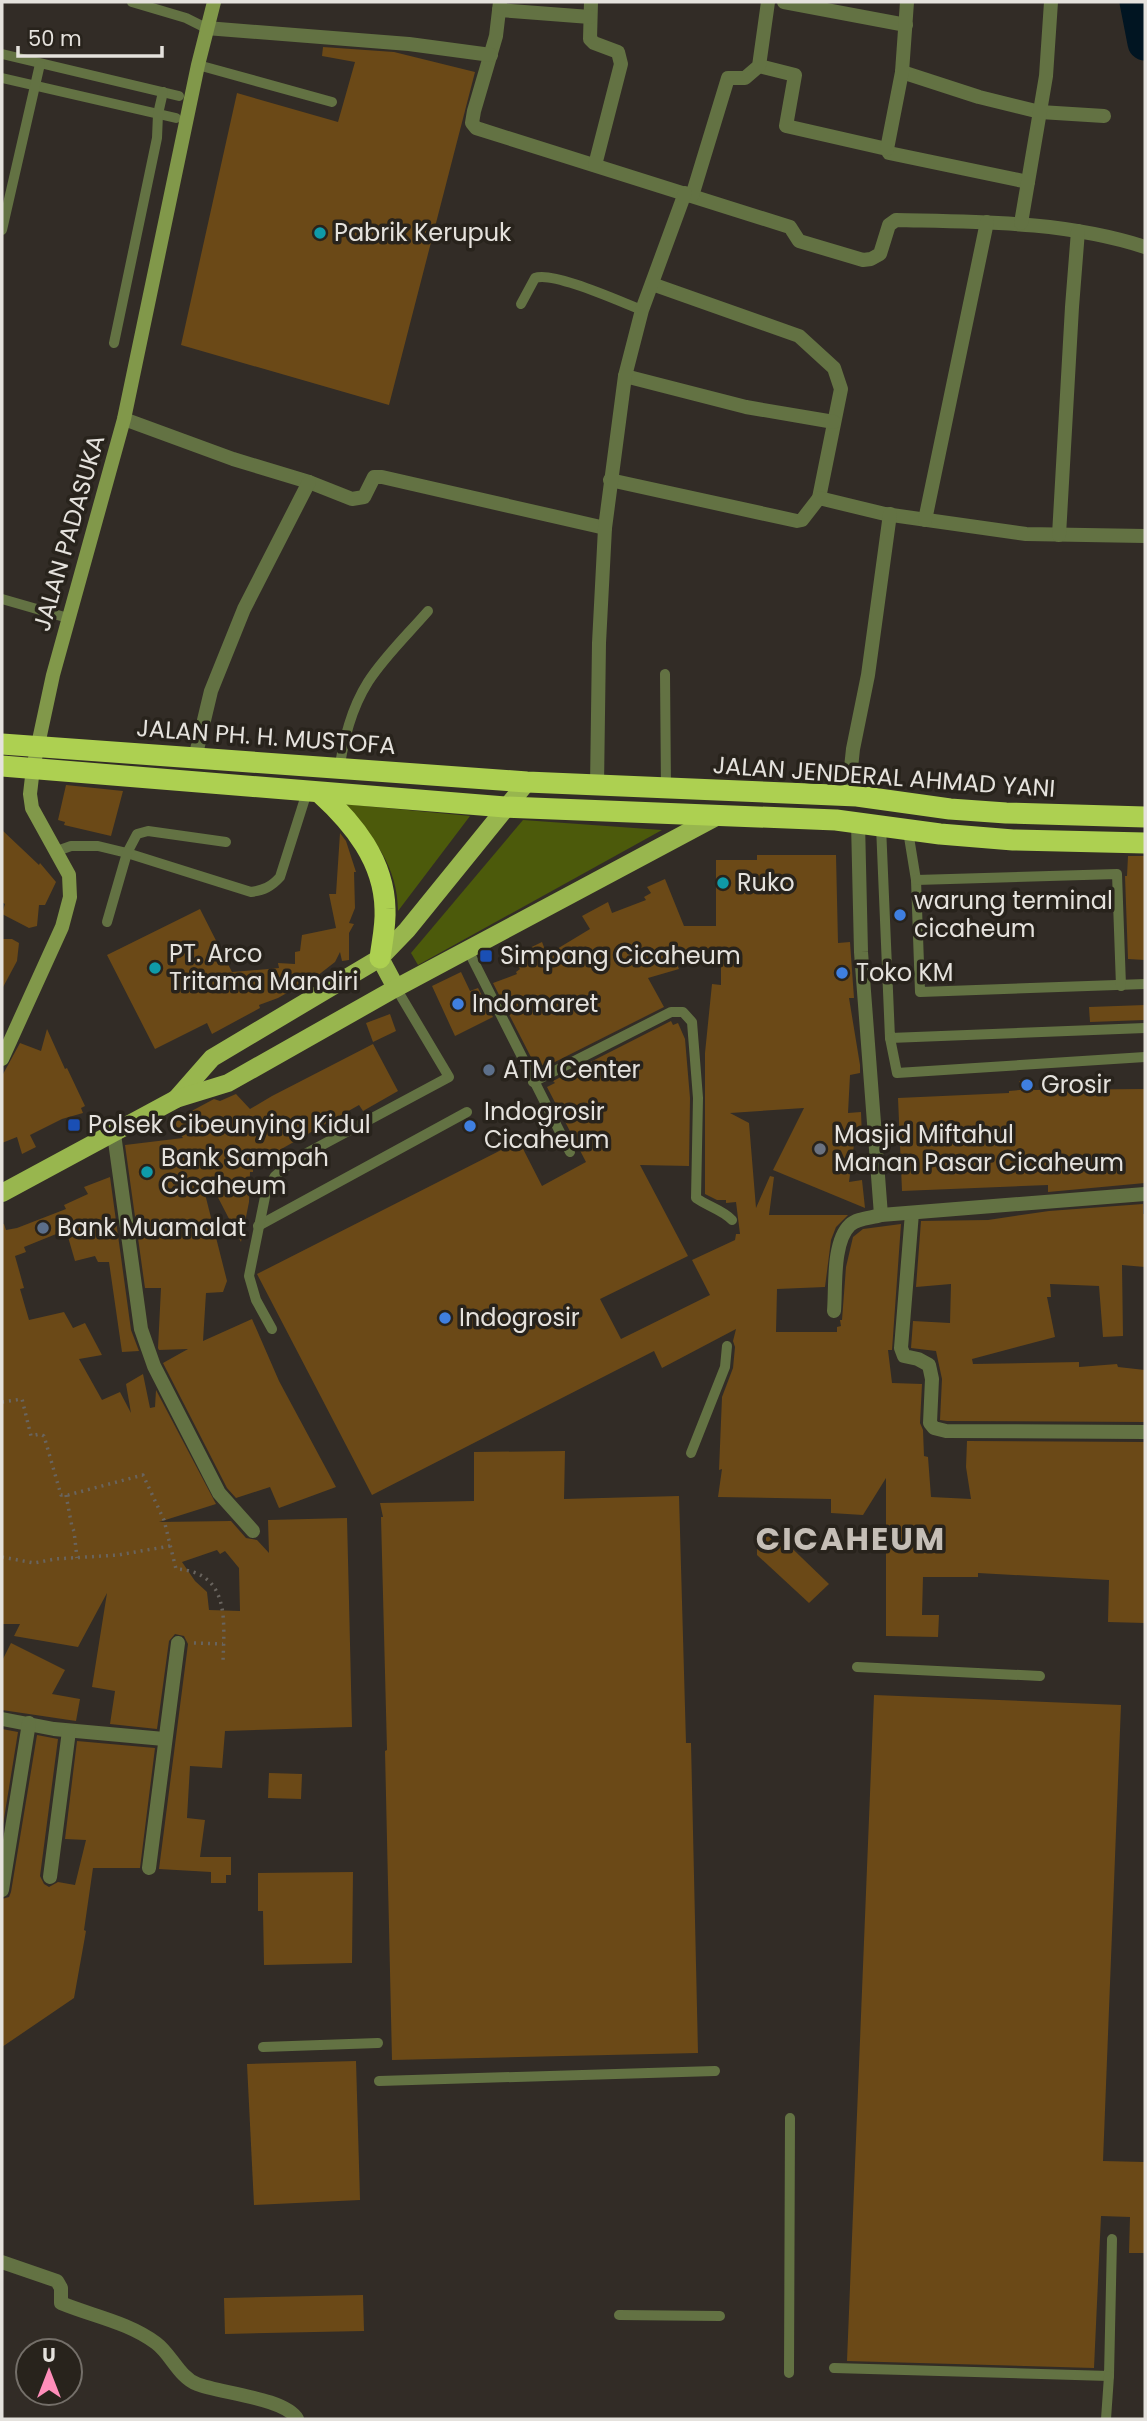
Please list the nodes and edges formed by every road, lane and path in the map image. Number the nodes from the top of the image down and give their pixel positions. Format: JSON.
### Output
{"nodes":[{"id":1,"x":132,"y":2,"type":"edge"},
{"id":2,"x":214,"y":2,"type":"edge"},
{"id":3,"x":768,"y":2,"type":"edge"},
{"id":4,"x":784,"y":2,"type":"edge"},
{"id":5,"x":907,"y":2,"type":"edge"},
{"id":6,"x":1051,"y":2,"type":"edge"},
{"id":7,"x":500,"y":6,"type":"edge"},
{"id":8,"x":591,"y":9,"type":"edge"},
{"id":9,"x":906,"y":25,"type":"junction"},
{"id":10,"x":206,"y":28,"type":"junction"},
{"id":11,"x":2,"y":54,"type":"edge"},
{"id":12,"x":491,"y":55,"type":"junction"},
{"id":13,"x":40,"y":64,"type":"junction"},
{"id":14,"x":198,"y":65,"type":"junction"},
{"id":15,"x":759,"y":66,"type":"junction"},
{"id":16,"x":902,"y":72,"type":"junction"},
{"id":17,"x":2,"y":78,"type":"edge"},
{"id":18,"x":35,"y":86,"type":"junction"},
{"id":19,"x":163,"y":92,"type":"junction"},
{"id":20,"x":185,"y":97,"type":"junction"},
{"id":21,"x":332,"y":102,"type":"dead end"},
{"id":22,"x":1040,"y":112,"type":"junction"},
{"id":23,"x":158,"y":114,"type":"junction"},
{"id":24,"x":1104,"y":116,"type":"dead end"},
{"id":25,"x":182,"y":119,"type":"junction"},
{"id":26,"x":887,"y":149,"type":"junction"},
{"id":27,"x":596,"y":165,"type":"junction"},
{"id":28,"x":1028,"y":182,"type":"junction"},
{"id":29,"x":688,"y":194,"type":"junction"},
{"id":30,"x":987,"y":222,"type":"junction"},
{"id":31,"x":1021,"y":223,"type":"junction"},
{"id":32,"x":2,"y":230,"type":"edge"},
{"id":33,"x":1078,"y":231,"type":"junction"},
{"id":34,"x":1145,"y":247,"type":"edge"},
{"id":35,"x":652,"y":284,"type":"junction"},
{"id":36,"x":520,"y":304,"type":"dead end"},
{"id":37,"x":642,"y":310,"type":"junction"},
{"id":38,"x":114,"y":343,"type":"dead end"},
{"id":39,"x":625,"y":376,"type":"junction"},
{"id":40,"x":124,"y":419,"type":"junction"},
{"id":41,"x":834,"y":422,"type":"junction"},
{"id":42,"x":610,"y":480,"type":"junction"},
{"id":43,"x":309,"y":482,"type":"junction"},
{"id":44,"x":819,"y":498,"type":"junction"},
{"id":45,"x":890,"y":514,"type":"junction"},
{"id":46,"x":925,"y":520,"type":"junction"},
{"id":47,"x":605,"y":528,"type":"junction"},
{"id":48,"x":1059,"y":535,"type":"junction"},
{"id":49,"x":1145,"y":536,"type":"edge"},
{"id":50,"x":2,"y":599,"type":"edge"},
{"id":51,"x":428,"y":611,"type":"dead end"},
{"id":52,"x":68,"y":618,"type":"junction"},
{"id":53,"x":665,"y":674,"type":"dead end"},
{"id":54,"x":2,"y":744,"type":"edge"},
{"id":55,"x":38,"y":747,"type":"junction"},
{"id":56,"x":195,"y":758,"type":"junction"},
{"id":57,"x":2,"y":766,"type":"edge"},
{"id":58,"x":33,"y":768,"type":"junction"},
{"id":59,"x":339,"y":770,"type":"junction"},
{"id":60,"x":527,"y":782,"type":"junction"},
{"id":61,"x":597,"y":786,"type":"junction"},
{"id":62,"x":666,"y":788,"type":"junction"},
{"id":63,"x":314,"y":792,"type":"junction"},
{"id":64,"x":848,"y":796,"type":"junction"},
{"id":65,"x":505,"y":807,"type":"junction"},
{"id":66,"x":716,"y":817,"type":"junction"},
{"id":67,"x":1145,"y":817,"type":"edge"},
{"id":68,"x":859,"y":822,"type":"junction"},
{"id":69,"x":881,"y":826,"type":"junction"},
{"id":70,"x":908,"y":831,"type":"junction"},
{"id":71,"x":226,"y":842,"type":"dead end"},
{"id":72,"x":1145,"y":843,"type":"edge"},
{"id":73,"x":57,"y":851,"type":"junction"},
{"id":74,"x":127,"y":853,"type":"junction"},
{"id":75,"x":916,"y":880,"type":"junction"},
{"id":76,"x":107,"y":922,"type":"dead end"},
{"id":77,"x":468,"y":950,"type":"junction"},
{"id":78,"x":380,"y":958,"type":"junction"},
{"id":79,"x":1145,"y":984,"type":"edge"},
{"id":80,"x":1121,"y":986,"type":"junction"},
{"id":81,"x":396,"y":988,"type":"junction"},
{"id":82,"x":1145,"y":1028,"type":"edge"},
{"id":83,"x":890,"y":1038,"type":"junction"},
{"id":84,"x":1145,"y":1057,"type":"edge"},
{"id":85,"x":2,"y":1059,"type":"edge"},
{"id":86,"x":533,"y":1082,"type":"junction"},
{"id":87,"x":176,"y":1099,"type":"junction"},
{"id":88,"x":467,"y":1112,"type":"dead end"},
{"id":89,"x":114,"y":1134,"type":"junction"},
{"id":90,"x":570,"y":1152,"type":"dead end"},
{"id":91,"x":2,"y":1194,"type":"edge"},
{"id":92,"x":1145,"y":1194,"type":"edge"},
{"id":93,"x":912,"y":1213,"type":"junction"},
{"id":94,"x":881,"y":1215,"type":"junction"},
{"id":95,"x":732,"y":1220,"type":"dead end"},
{"id":96,"x":258,"y":1226,"type":"junction"},
{"id":97,"x":834,"y":1311,"type":"dead end"},
{"id":98,"x":272,"y":1329,"type":"dead end"},
{"id":99,"x":727,"y":1346,"type":"dead end"},
{"id":100,"x":2,"y":1402,"type":"edge"},
{"id":101,"x":1145,"y":1432,"type":"edge"},
{"id":102,"x":691,"y":1453,"type":"dead end"},
{"id":103,"x":66,"y":1495,"type":"junction"},
{"id":104,"x":253,"y":1531,"type":"dead end"},
{"id":105,"x":170,"y":1546,"type":"junction"},
{"id":106,"x":2,"y":1557,"type":"edge"},
{"id":107,"x":77,"y":1558,"type":"junction"},
{"id":108,"x":178,"y":1643,"type":"joint"},
{"id":109,"x":223,"y":1644,"type":"junction"},
{"id":110,"x":223,"y":1663,"type":"dead end"},
{"id":111,"x":857,"y":1667,"type":"dead end"},
{"id":112,"x":1040,"y":1676,"type":"dead end"},
{"id":113,"x":2,"y":1719,"type":"edge"},
{"id":114,"x":29,"y":1723,"type":"junction"},
{"id":115,"x":69,"y":1731,"type":"junction"},
{"id":116,"x":164,"y":1740,"type":"junction"},
{"id":117,"x":149,"y":1868,"type":"dead end"},
{"id":118,"x":50,"y":1877,"type":"dead end"},
{"id":119,"x":2,"y":1890,"type":"edge"},
{"id":120,"x":378,"y":2043,"type":"dead end"},
{"id":121,"x":264,"y":2047,"type":"dead end"},
{"id":122,"x":715,"y":2071,"type":"dead end"},
{"id":123,"x":379,"y":2081,"type":"dead end"},
{"id":124,"x":790,"y":2118,"type":"dead end"},
{"id":125,"x":1112,"y":2239,"type":"dead end"},
{"id":126,"x":2,"y":2262,"type":"edge"},
{"id":127,"x":619,"y":2315,"type":"dead end"},
{"id":128,"x":720,"y":2316,"type":"dead end"},
{"id":129,"x":834,"y":2368,"type":"dead end"},
{"id":130,"x":789,"y":2373,"type":"dead end"},
{"id":131,"x":1109,"y":2376,"type":"junction"},
{"id":132,"x":297,"y":2419,"type":"edge"},
{"id":133,"x":1106,"y":2419,"type":"edge"}],
"edges":[{"from":1,"to":10,"type":"lane"},
{"from":2,"to":10,"type":"street","name":"JALAN PADASUKA"},
{"from":3,"to":15,"type":"street"},
{"from":4,"to":9,"type":"street"},
{"from":5,"to":9,"type":"street"},
{"from":6,"to":22,"type":"street"},
{"from":7,"to":8,"type":"street"},
{"from":7,"to":12,"type":"street"},
{"from":8,"to":27,"type":"street"},
{"from":9,"to":16,"type":"street"},
{"from":10,"to":12,"type":"street"},
{"from":10,"to":14,"type":"street","name":"JALAN PADASUKA"},
{"from":11,"to":13,"type":"lane"},
{"from":12,"to":27,"type":"street"},
{"from":13,"to":18,"type":"lane"},
{"from":13,"to":19,"type":"lane"},
{"from":14,"to":20,"type":"street","name":"JALAN PADASUKA"},
{"from":14,"to":21,"type":"lane"},
{"from":15,"to":26,"type":"street"},
{"from":15,"to":29,"type":"street"},
{"from":16,"to":22,"type":"street"},
{"from":16,"to":26,"type":"street"},
{"from":17,"to":18,"type":"lane"},
{"from":18,"to":23,"type":"lane"},
{"from":18,"to":32,"type":"lane"},
{"from":19,"to":20,"type":"lane"},
{"from":19,"to":23,"type":"lane"},
{"from":20,"to":25,"type":"street","name":"JALAN PADASUKA"},
{"from":22,"to":24,"type":"street"},
{"from":22,"to":28,"type":"street"},
{"from":23,"to":25,"type":"lane"},
{"from":23,"to":38,"type":"lane"},
{"from":25,"to":40,"type":"street","name":"JALAN PADASUKA"},
{"from":26,"to":28,"type":"street"},
{"from":27,"to":29,"type":"street"},
{"from":28,"to":31,"type":"street"},
{"from":29,"to":30,"type":"street"},
{"from":29,"to":35,"type":"street"},
{"from":30,"to":31,"type":"street"},
{"from":30,"to":46,"type":"street"},
{"from":31,"to":33,"type":"street"},
{"from":33,"to":34,"type":"street"},
{"from":33,"to":48,"type":"street"},
{"from":35,"to":37,"type":"street"},
{"from":35,"to":41,"type":"street"},
{"from":36,"to":37,"type":"lane"},
{"from":37,"to":39,"type":"street"},
{"from":39,"to":41,"type":"street"},
{"from":39,"to":42,"type":"street"},
{"from":40,"to":43,"type":"street"},
{"from":40,"to":52,"type":"street","name":"JALAN PADASUKA"},
{"from":41,"to":44,"type":"street"},
{"from":42,"to":44,"type":"street"},
{"from":42,"to":47,"type":"street"},
{"from":43,"to":47,"type":"street"},
{"from":43,"to":56,"type":"street"},
{"from":44,"to":45,"type":"street"},
{"from":45,"to":46,"type":"street"},
{"from":45,"to":64,"type":"street"},
{"from":46,"to":48,"type":"street"},
{"from":47,"to":61,"type":"street"},
{"from":48,"to":49,"type":"street"},
{"from":50,"to":52,"type":"lane"},
{"from":51,"to":59,"type":"lane"},
{"from":52,"to":55,"type":"street","name":"JALAN PADASUKA"},
{"from":53,"to":62,"type":"lane"},
{"from":54,"to":55,"type":"highway","name":"JALAN PH. H. MUSTOFA"},
{"from":55,"to":56,"type":"highway","name":"JALAN PH. H. MUSTOFA"},
{"from":55,"to":58,"type":"street","name":"JALAN PADASUKA"},
{"from":56,"to":59,"type":"highway","name":"JALAN PH. H. MUSTOFA"},
{"from":57,"to":58,"type":"highway","name":"JALAN PH. H. MUSTOFA"},
{"from":58,"to":63,"type":"highway","name":"JALAN PH. H. MUSTOFA"},
{"from":58,"to":73,"type":"street","name":"JALAN PADASUKA"},
{"from":59,"to":60,"type":"highway","name":"JALAN PH. H. MUSTOFA"},
{"from":60,"to":61,"type":"highway","name":"JALAN JENDERAL AHMAD YANI"},
{"from":60,"to":65,"type":"main road"},
{"from":61,"to":62,"type":"highway","name":"JALAN JENDERAL AHMAD YANI"},
{"from":62,"to":64,"type":"highway","name":"JALAN JENDERAL AHMAD YANI"},
{"from":63,"to":65,"type":"highway","name":"JALAN PH. H. MUSTOFA"},
{"from":63,"to":74,"type":"lane"},
{"from":63,"to":78,"type":"highway"},
{"from":64,"to":67,"type":"highway","name":"JALAN JENDERAL AHMAD YANI"},
{"from":65,"to":66,"type":"highway","name":"JALAN JENDERAL AHMAD YANI"},
{"from":65,"to":78,"type":"main road"},
{"from":66,"to":68,"type":"highway","name":"JALAN JENDERAL AHMAD YANI"},
{"from":66,"to":77,"type":"main road"},
{"from":68,"to":69,"type":"highway","name":"JALAN JENDERAL AHMAD YANI"},
{"from":68,"to":94,"type":"street"},
{"from":69,"to":70,"type":"highway","name":"JALAN JENDERAL AHMAD YANI"},
{"from":69,"to":83,"type":"lane"},
{"from":70,"to":72,"type":"highway","name":"JALAN JENDERAL AHMAD YANI"},
{"from":70,"to":75,"type":"lane"},
{"from":71,"to":74,"type":"lane"},
{"from":73,"to":74,"type":"lane"},
{"from":73,"to":85,"type":"street","name":"JALAN PADASUKA"},
{"from":74,"to":76,"type":"lane"},
{"from":75,"to":80,"type":"lane"},
{"from":75,"to":80,"type":"lane"},
{"from":77,"to":81,"type":"main road"},
{"from":77,"to":86,"type":"lane"},
{"from":78,"to":81,"type":"main road"},
{"from":78,"to":87,"type":"main road"},
{"from":79,"to":80,"type":"lane"},
{"from":81,"to":87,"type":"main road"},
{"from":81,"to":96,"type":"lane"},
{"from":82,"to":83,"type":"lane"},
{"from":83,"to":84,"type":"lane"},
{"from":86,"to":90,"type":"lane"},
{"from":86,"to":95,"type":"lane"},
{"from":87,"to":89,"type":"main road"},
{"from":88,"to":96,"type":"lane"},
{"from":89,"to":91,"type":"main road"},
{"from":89,"to":104,"type":"street"},
{"from":92,"to":93,"type":"street"},
{"from":93,"to":94,"type":"street"},
{"from":93,"to":101,"type":"street"},
{"from":94,"to":97,"type":"street"},
{"from":96,"to":98,"type":"lane"},
{"from":99,"to":102,"type":"lane"},
{"from":100,"to":103,"type":"path"},
{"from":103,"to":105,"type":"path"},
{"from":103,"to":107,"type":"path"},
{"from":105,"to":107,"type":"path"},
{"from":105,"to":109,"type":"path"},
{"from":106,"to":107,"type":"path"},
{"from":108,"to":109,"type":"path"},
{"from":108,"to":116,"type":"street"},
{"from":109,"to":110,"type":"path"},
{"from":111,"to":112,"type":"lane"},
{"from":113,"to":114,"type":"street"},
{"from":114,"to":115,"type":"street"},
{"from":114,"to":119,"type":"street"},
{"from":115,"to":116,"type":"street"},
{"from":115,"to":118,"type":"street"},
{"from":116,"to":117,"type":"street"},
{"from":120,"to":121,"type":"lane"},
{"from":122,"to":123,"type":"lane"},
{"from":124,"to":130,"type":"lane"},
{"from":125,"to":131,"type":"lane"},
{"from":126,"to":132,"type":"street"},
{"from":127,"to":128,"type":"lane"},
{"from":129,"to":131,"type":"lane"},
{"from":131,"to":133,"type":"lane"}]}
